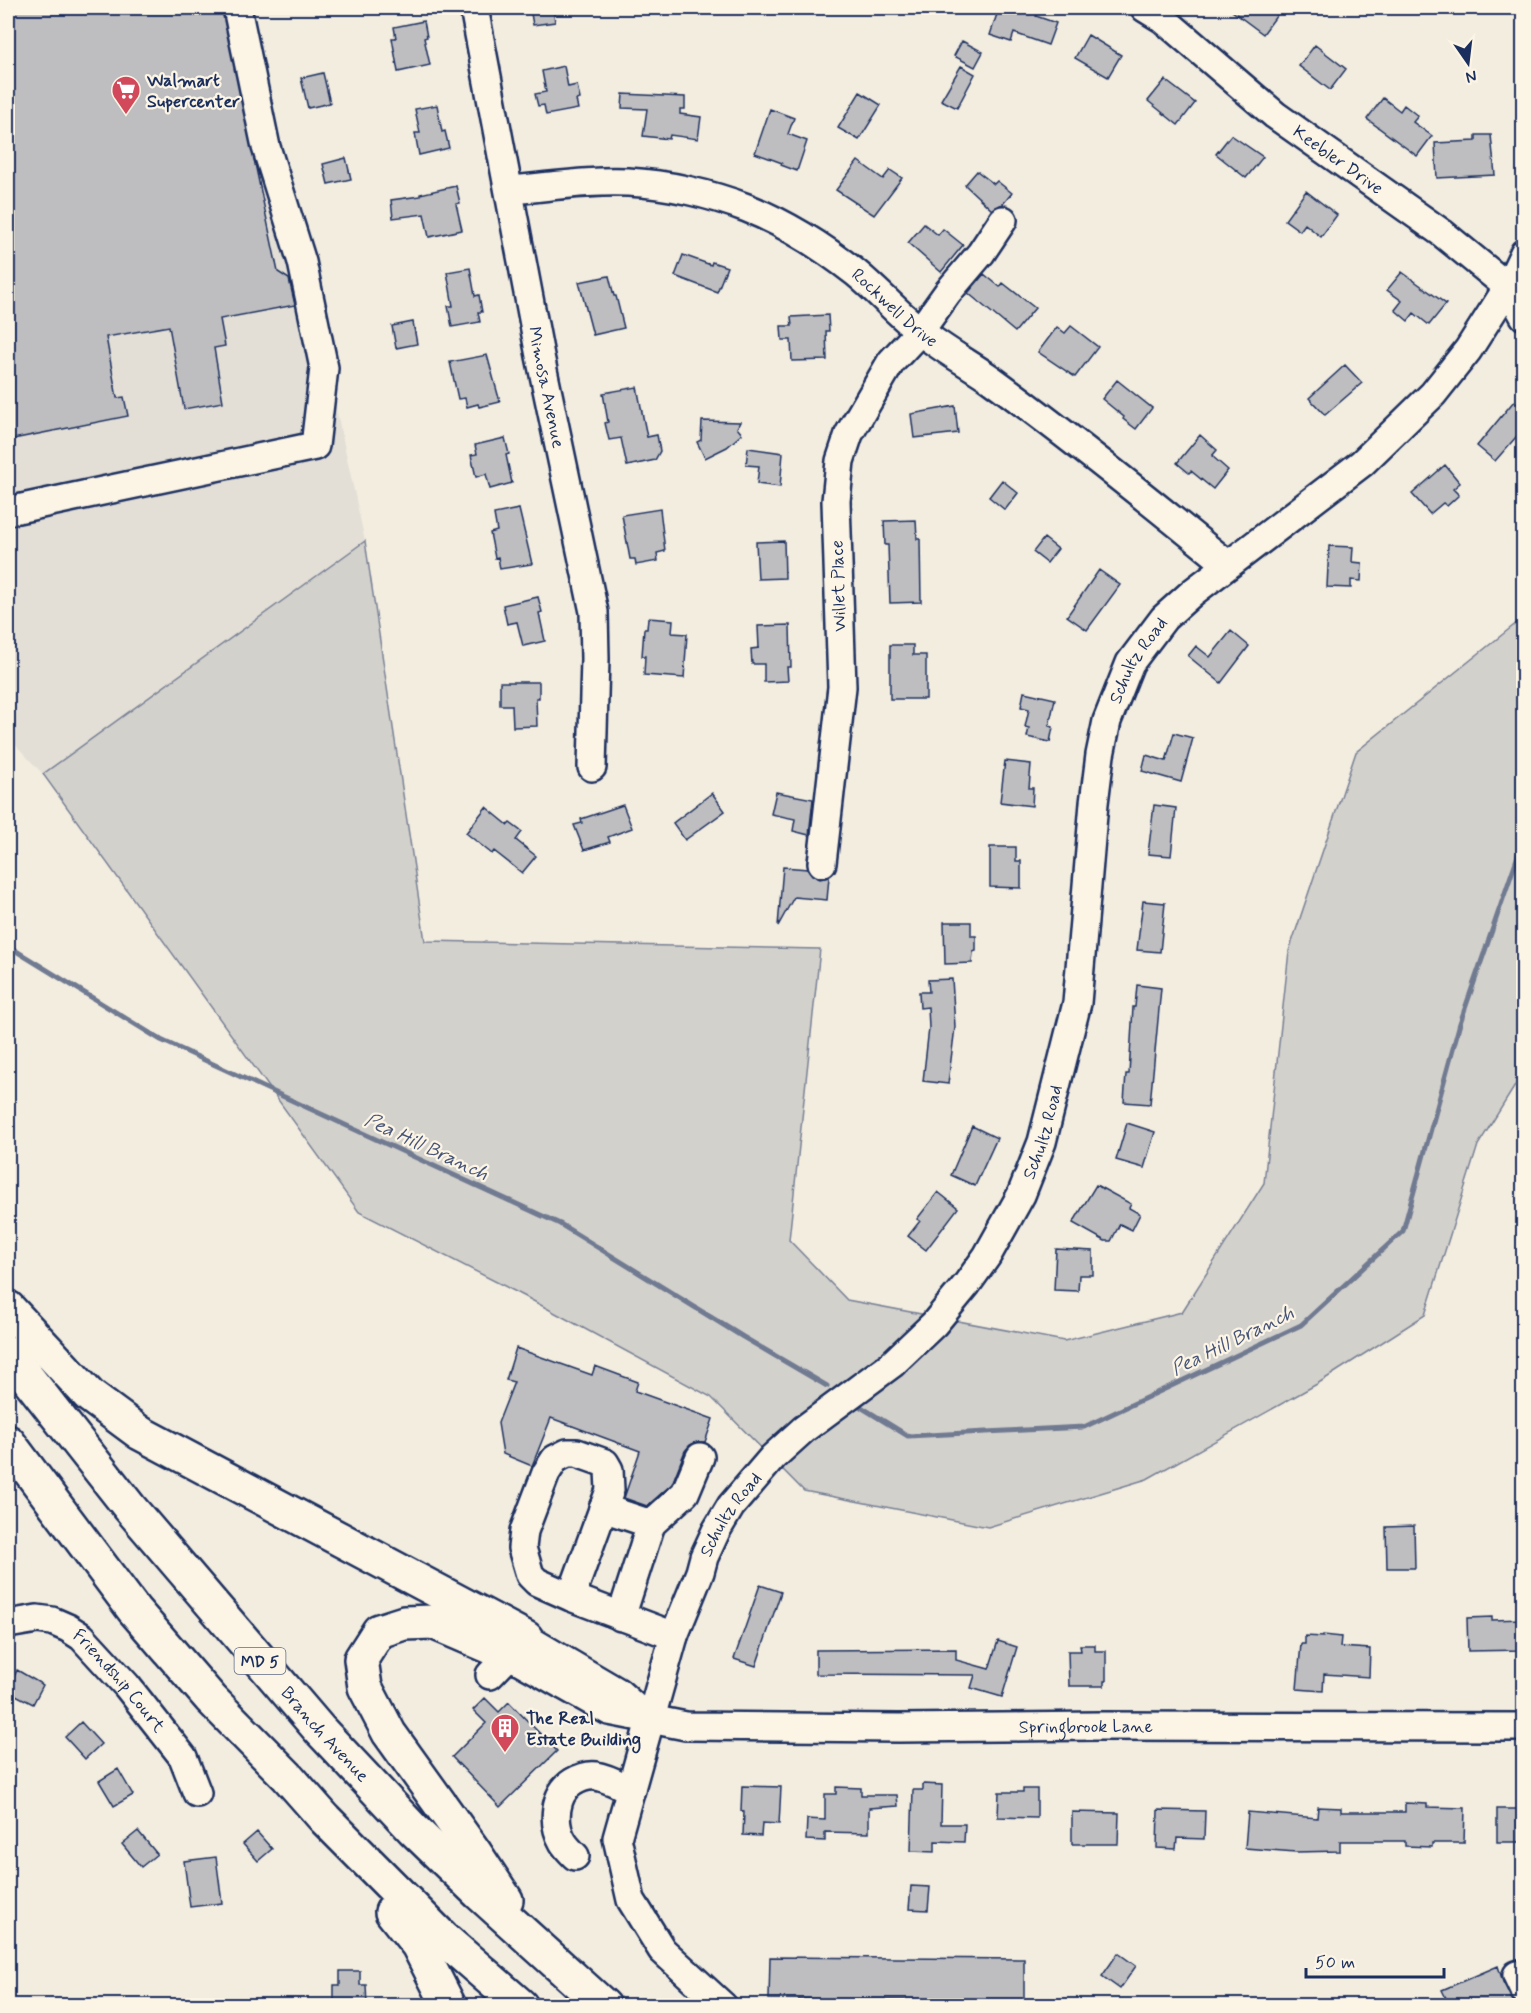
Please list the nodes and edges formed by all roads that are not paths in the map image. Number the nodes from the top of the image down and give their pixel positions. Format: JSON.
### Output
{"nodes":[{"id":1,"x":237,"y":8,"type":"edge"},
{"id":2,"x":474,"y":8,"type":"edge"},
{"id":3,"x":1145,"y":8,"type":"edge"},
{"id":4,"x":510,"y":189,"type":"junction"},
{"id":5,"x":1003,"y":220,"type":"dead end"},
{"id":6,"x":1524,"y":253,"type":"edge"},
{"id":7,"x":1508,"y":287,"type":"junction"},
{"id":8,"x":1524,"y":316,"type":"edge"},
{"id":9,"x":920,"y":331,"type":"junction"},
{"id":10,"x":8,"y":511,"type":"edge"},
{"id":11,"x":1227,"y":564,"type":"junction"},
{"id":12,"x":592,"y":767,"type":"dead end"},
{"id":13,"x":822,"y":863,"type":"dead end"},
{"id":14,"x":8,"y":1308,"type":"edge"},
{"id":15,"x":8,"y":1353,"type":"edge"},
{"id":16,"x":8,"y":1442,"type":"edge"},
{"id":17,"x":700,"y":1457,"type":"dead end"},
{"id":18,"x":603,"y":1508,"type":"junction"},
{"id":19,"x":651,"y":1524,"type":"junction"},
{"id":20,"x":571,"y":1597,"type":"junction"},
{"id":21,"x":621,"y":1617,"type":"junction"},
{"id":22,"x":8,"y":1624,"type":"edge"},
{"id":23,"x":674,"y":1636,"type":"junction"},
{"id":24,"x":509,"y":1656,"type":"junction"},
{"id":25,"x":650,"y":1720,"type":"junction"},
{"id":26,"x":1524,"y":1727,"type":"edge"},
{"id":27,"x":288,"y":1778,"type":"junction"},
{"id":28,"x":631,"y":1790,"type":"junction"},
{"id":29,"x":197,"y":1793,"type":"dead end"},
{"id":30,"x":575,"y":1856,"type":"dead end"},
{"id":31,"x":537,"y":1947,"type":"junction"},
{"id":32,"x":1524,"y":1973,"type":"edge"},
{"id":33,"x":1524,"y":1990,"type":"edge"},
{"id":34,"x":449,"y":2006,"type":"edge"},
{"id":35,"x":521,"y":2006,"type":"edge"},
{"id":36,"x":604,"y":2006,"type":"edge"},
{"id":37,"x":723,"y":2006,"type":"edge"}],
"edges":[{"from":1,"to":10,"type":"street"},
{"from":2,"to":4,"type":"street","name":"Mimosa Avenue"},
{"from":3,"to":7,"type":"street","name":"Keebler Drive"},
{"from":4,"to":9,"type":"street","name":"Rockwell Drive"},
{"from":4,"to":12,"type":"street","name":"Mimosa Avenue"},
{"from":5,"to":9,"type":"street","name":"Willet Place"},
{"from":6,"to":7,"type":"street","name":"Schultz Road"},
{"from":7,"to":8,"type":"street","name":"Keebler Drive"},
{"from":7,"to":11,"type":"street","name":"Schultz Road"},
{"from":9,"to":11,"type":"street","name":"Rockwell Drive"},
{"from":9,"to":13,"type":"street","name":"Willet Place"},
{"from":11,"to":23,"type":"street","name":"Schultz Road"},
{"from":14,"to":24,"type":"highway"},
{"from":15,"to":31,"type":"highway","name":"Branch Avenue","number":"MD 5"},
{"from":16,"to":27,"type":"highway"},
{"from":17,"to":19,"type":"street"},
{"from":18,"to":19,"type":"street"},
{"from":18,"to":20,"type":"street"},
{"from":18,"to":20,"type":"street"},
{"from":19,"to":21,"type":"street"},
{"from":20,"to":21,"type":"street"},
{"from":21,"to":23,"type":"street"},
{"from":22,"to":29,"type":"street","name":"Friendship Court"},
{"from":23,"to":25,"type":"street","name":"Schultz Road"},
{"from":24,"to":25,"type":"street"},
{"from":24,"to":31,"type":"highway"},
{"from":25,"to":26,"type":"street","name":"Springbrook Lane"},
{"from":25,"to":28,"type":"street","name":"Schultz Road"},
{"from":27,"to":34,"type":"highway"},
{"from":27,"to":35,"type":"highway"},
{"from":28,"to":30,"type":"street"},
{"from":28,"to":37,"type":"street","name":"Schultz Road"},
{"from":31,"to":36,"type":"highway","name":"Branch Avenue","number":"MD 5"},
{"from":32,"to":33,"type":"street"}]}
